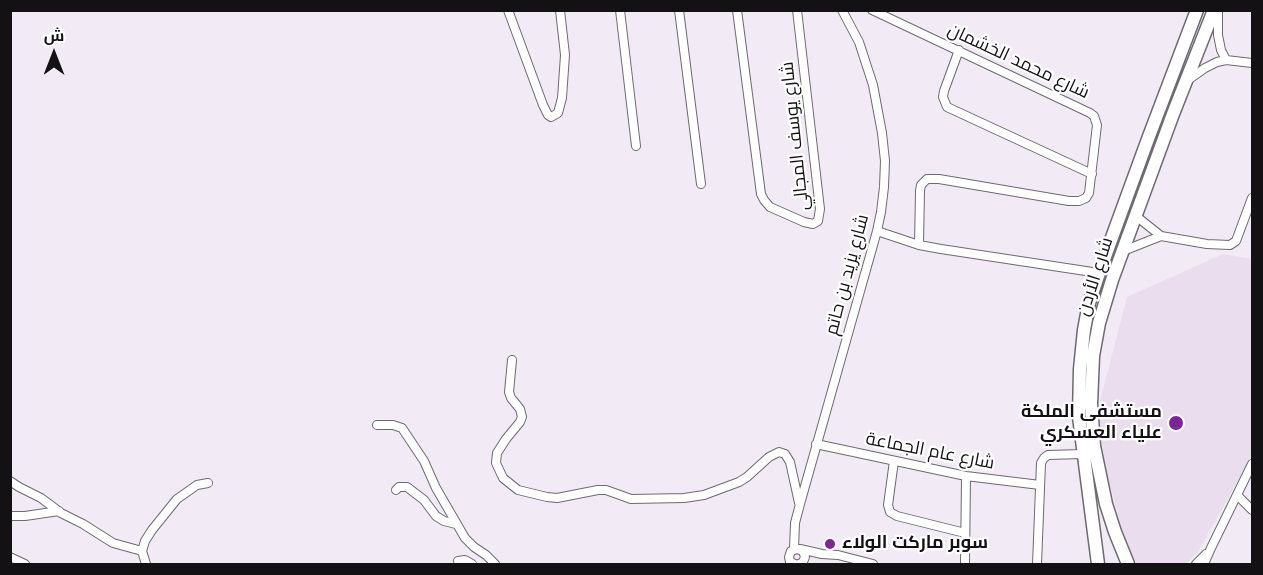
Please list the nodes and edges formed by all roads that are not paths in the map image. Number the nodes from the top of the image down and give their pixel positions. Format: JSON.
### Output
{"nodes":[{"id":1,"x":508,"y":10,"type":"edge"},
{"id":2,"x":560,"y":10,"type":"edge"},
{"id":3,"x":620,"y":10,"type":"edge"},
{"id":4,"x":679,"y":10,"type":"edge"},
{"id":5,"x":737,"y":10,"type":"edge"},
{"id":6,"x":797,"y":10,"type":"edge"},
{"id":7,"x":842,"y":10,"type":"edge"},
{"id":8,"x":872,"y":10,"type":"edge"},
{"id":9,"x":1197,"y":10,"type":"edge"},
{"id":10,"x":1216,"y":10,"type":"edge"},
{"id":11,"x":959,"y":50,"type":"junction"},
{"id":12,"x":1226,"y":60,"type":"junction"},
{"id":13,"x":1252,"y":63,"type":"edge"},
{"id":14,"x":1185,"y":82,"type":"junction"},
{"id":15,"x":636,"y":146,"type":"dead end"},
{"id":16,"x":1092,"y":174,"type":"junction"},
{"id":17,"x":701,"y":184,"type":"dead end"},
{"id":18,"x":1252,"y":198,"type":"edge"},
{"id":19,"x":1136,"y":216,"type":"junction"},
{"id":20,"x":877,"y":231,"type":"junction"},
{"id":21,"x":1161,"y":236,"type":"junction"},
{"id":22,"x":919,"y":245,"type":"junction"},
{"id":23,"x":1123,"y":250,"type":"junction"},
{"id":24,"x":1099,"y":273,"type":"junction"},
{"id":25,"x":512,"y":360,"type":"dead end"},
{"id":26,"x":377,"y":425,"type":"dead end"},
{"id":27,"x":816,"y":444,"type":"junction"},
{"id":28,"x":1083,"y":454,"type":"junction"},
{"id":29,"x":894,"y":461,"type":"junction"},
{"id":30,"x":1252,"y":464,"type":"edge"},
{"id":31,"x":966,"y":476,"type":"junction"},
{"id":32,"x":10,"y":481,"type":"edge"},
{"id":33,"x":208,"y":483,"type":"dead end"},
{"id":34,"x":1040,"y":485,"type":"junction"},
{"id":35,"x":396,"y":490,"type":"dead end"},
{"id":36,"x":1237,"y":495,"type":"junction"},
{"id":37,"x":800,"y":504,"type":"junction"},
{"id":38,"x":1252,"y":510,"type":"edge"},
{"id":39,"x":59,"y":511,"type":"junction"},
{"id":40,"x":10,"y":516,"type":"edge"},
{"id":41,"x":456,"y":524,"type":"junction"},
{"id":42,"x":965,"y":533,"type":"junction"},
{"id":43,"x":1211,"y":548,"type":"junction"},
{"id":44,"x":797,"y":549,"type":"junction"},
{"id":45,"x":142,"y":551,"type":"junction"},
{"id":46,"x":822,"y":554,"type":"junction"},
{"id":47,"x":10,"y":557,"type":"edge"},
{"id":48,"x":805,"y":557,"type":"junction"},
{"id":49,"x":458,"y":561,"type":"dead end"},
{"id":50,"x":792,"y":563,"type":"edge"},
{"id":51,"x":1126,"y":563,"type":"edge"},
{"id":52,"x":25,"y":564,"type":"edge"},
{"id":53,"x":146,"y":564,"type":"edge"},
{"id":54,"x":472,"y":564,"type":"edge"},
{"id":55,"x":495,"y":564,"type":"edge"},
{"id":56,"x":870,"y":564,"type":"edge"},
{"id":57,"x":965,"y":564,"type":"edge"},
{"id":58,"x":1037,"y":564,"type":"edge"},
{"id":59,"x":1098,"y":564,"type":"edge"},
{"id":60,"x":1196,"y":564,"type":"edge"},
{"id":61,"x":1204,"y":564,"type":"edge"}],
"edges":[{"from":1,"to":2,"type":"street"},
{"from":3,"to":15,"type":"street"},
{"from":4,"to":17,"type":"street"},
{"from":5,"to":6,"type":"street","name":"شارع يوسف المجالي"},
{"from":7,"to":20,"type":"street","name":"شارع يزيد بن حاتم"},
{"from":8,"to":11,"type":"street","name":"شارع محمد الخشمان"},
{"from":9,"to":24,"type":"highway","name":"شارع الأردن"},
{"from":10,"to":12,"type":"street"},
{"from":10,"to":14,"type":"highway","name":"شارع الأردن"},
{"from":11,"to":16,"type":"street","name":"شارع محمد الخشمان"},
{"from":11,"to":16,"type":"street"},
{"from":12,"to":13,"type":"street"},
{"from":12,"to":14,"type":"street"},
{"from":14,"to":19,"type":"highway","name":"شارع الأردن"},
{"from":16,"to":22,"type":"street","name":"شارع محمد الخشمان"},
{"from":18,"to":21,"type":"street"},
{"from":19,"to":21,"type":"street"},
{"from":19,"to":23,"type":"highway","name":"شارع الأردن"},
{"from":20,"to":22,"type":"street"},
{"from":20,"to":27,"type":"street","name":"شارع يزيد بن حاتم"},
{"from":21,"to":23,"type":"street"},
{"from":22,"to":24,"type":"street"},
{"from":23,"to":51,"type":"highway","name":"شارع الأردن"},
{"from":24,"to":28,"type":"highway","name":"شارع الأردن"},
{"from":25,"to":37,"type":"street"},
{"from":26,"to":41,"type":"street"},
{"from":27,"to":29,"type":"street","name":"شارع عام الجماعة"},
{"from":27,"to":37,"type":"street","name":"شارع يزيد بن حاتم"},
{"from":28,"to":34,"type":"street"},
{"from":28,"to":59,"type":"highway","name":"شارع الأردن"},
{"from":29,"to":31,"type":"street","name":"شارع عام الجماعة"},
{"from":29,"to":42,"type":"street"},
{"from":30,"to":36,"type":"street"},
{"from":31,"to":34,"type":"street","name":"شارع عام الجماعة"},
{"from":31,"to":42,"type":"street"},
{"from":32,"to":39,"type":"street"},
{"from":33,"to":45,"type":"street"},
{"from":34,"to":58,"type":"street"},
{"from":35,"to":41,"type":"street"},
{"from":36,"to":38,"type":"street"},
{"from":36,"to":43,"type":"street"},
{"from":37,"to":44,"type":"street","name":"شارع يزيد بن حاتم"},
{"from":39,"to":40,"type":"street"},
{"from":39,"to":45,"type":"street"},
{"from":41,"to":55,"type":"street"},
{"from":42,"to":57,"type":"street"},
{"from":43,"to":60,"type":"street"},
{"from":43,"to":61,"type":"street"},
{"from":44,"to":46,"type":"street"},
{"from":44,"to":48,"type":"street"},
{"from":44,"to":50,"type":"street"},
{"from":45,"to":53,"type":"street"},
{"from":46,"to":48,"type":"street"},
{"from":46,"to":56,"type":"street"},
{"from":47,"to":52,"type":"street"},
{"from":48,"to":50,"type":"street"},
{"from":49,"to":54,"type":"street"}]}
